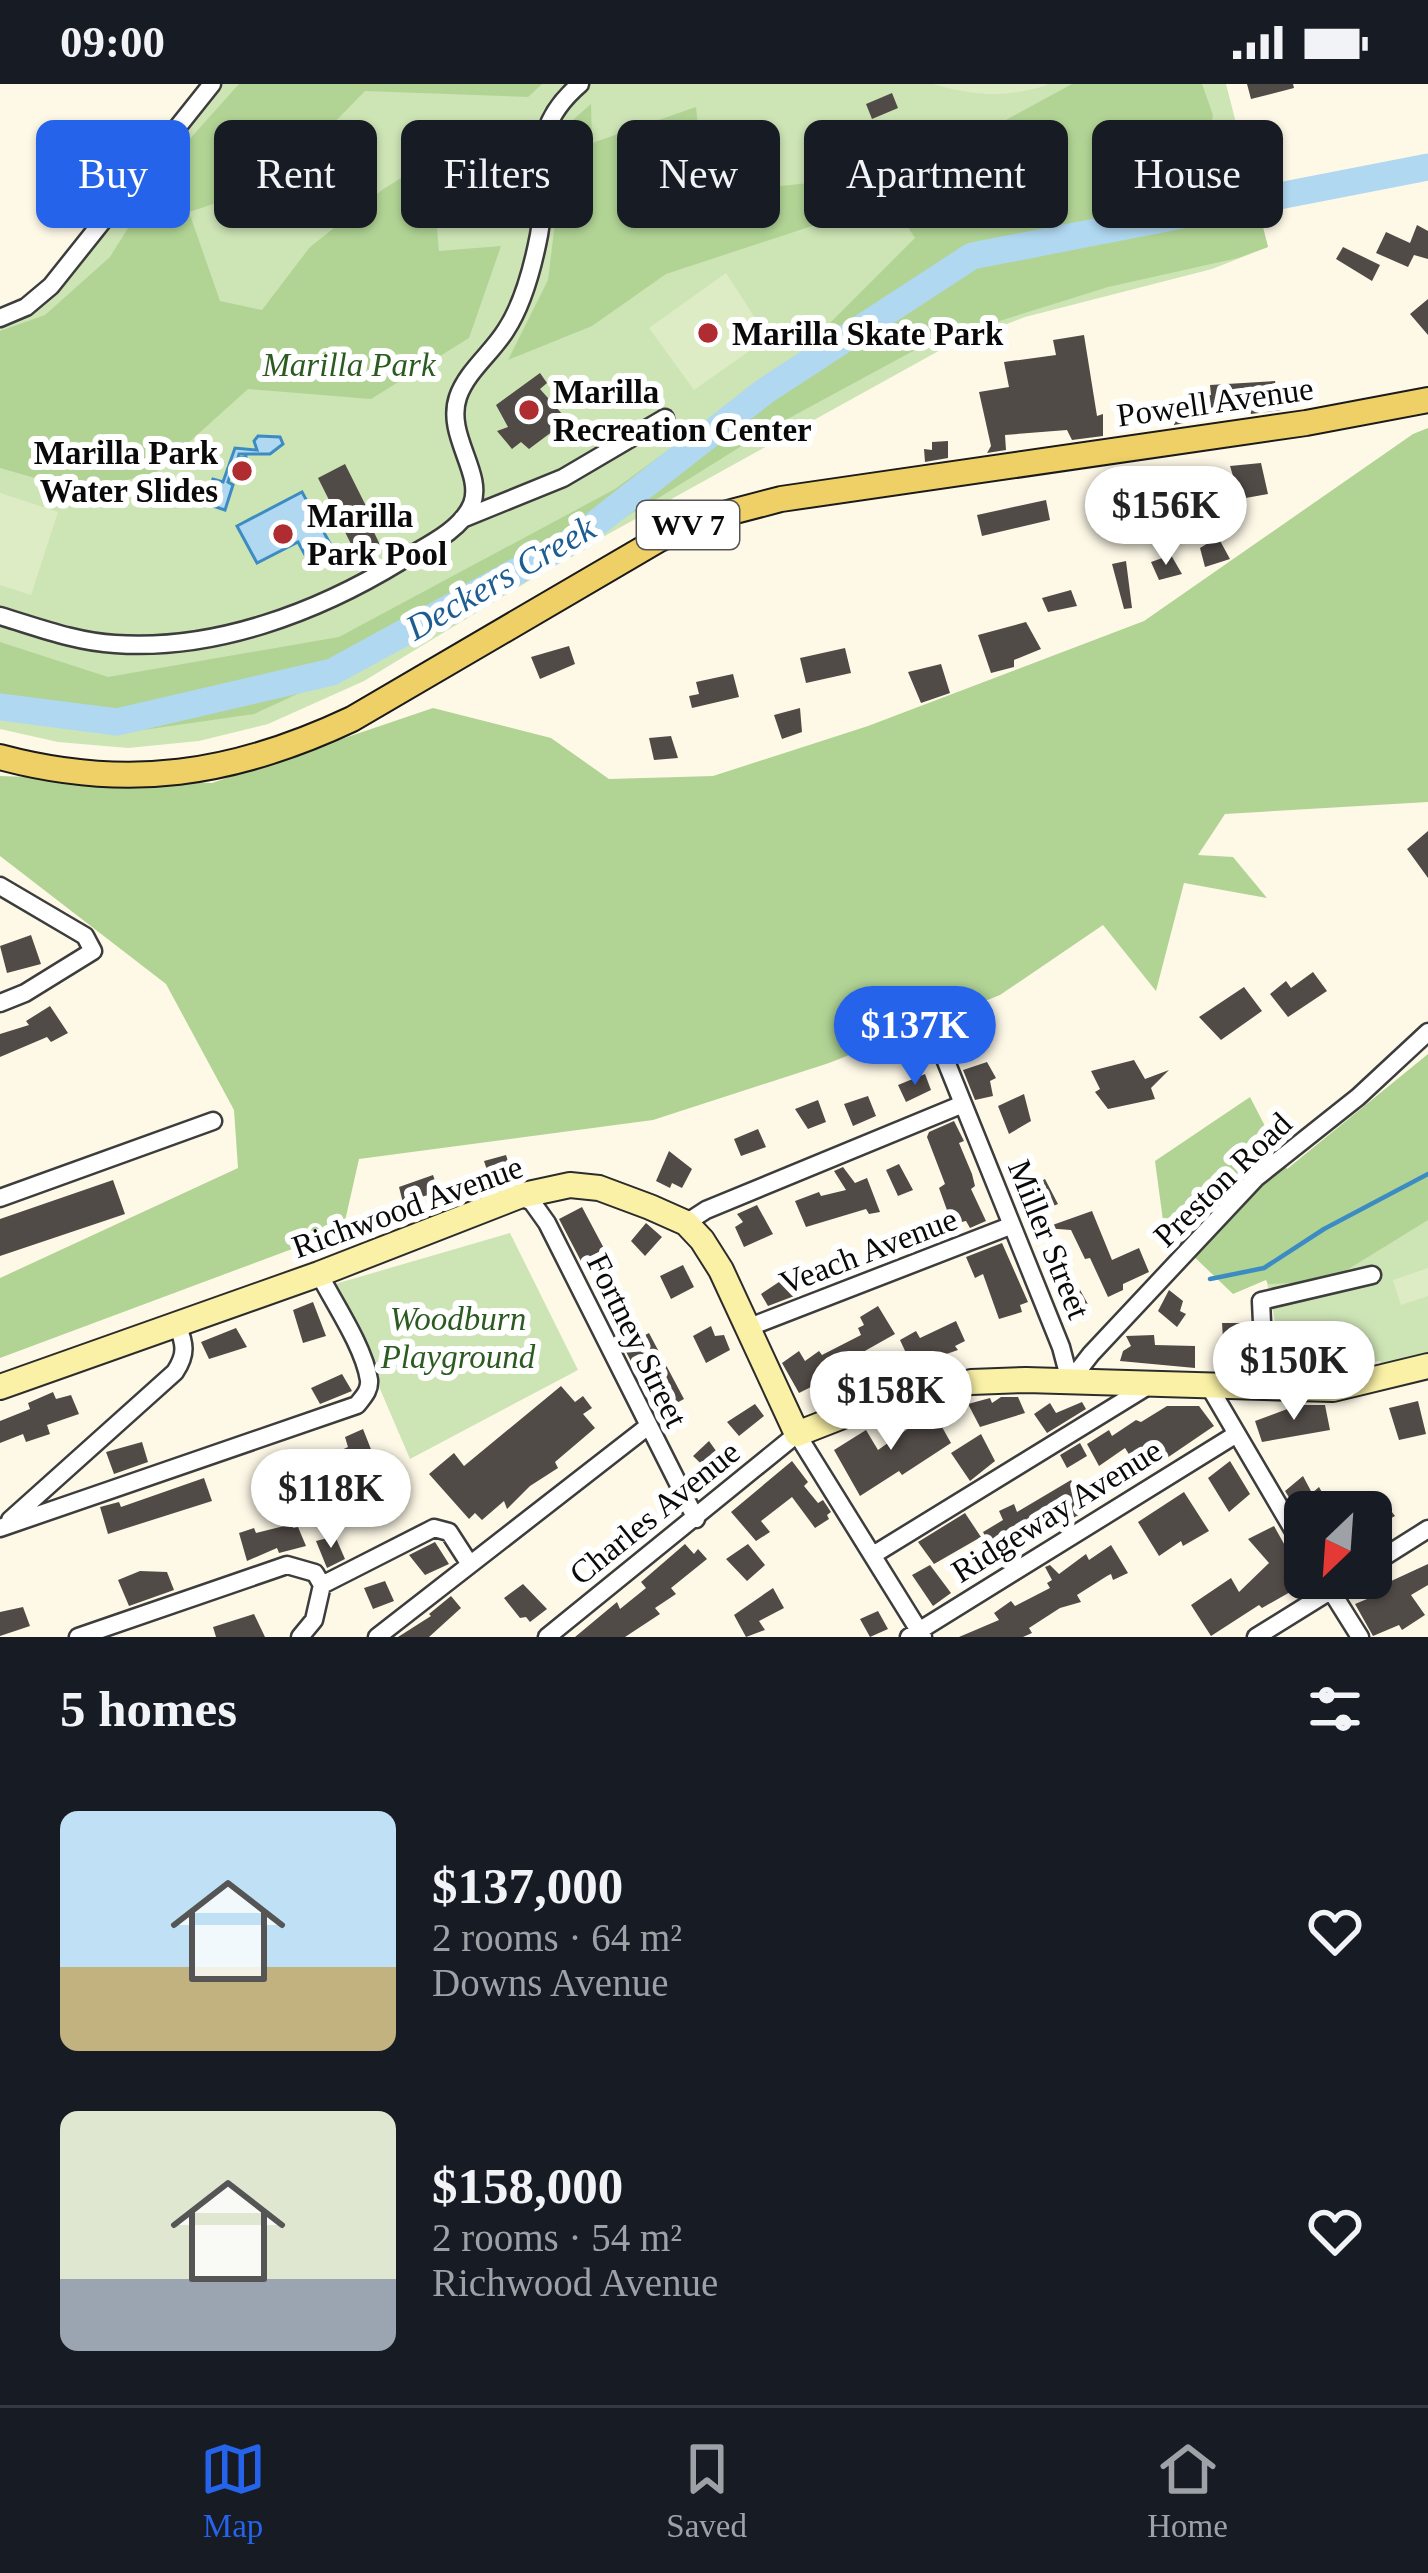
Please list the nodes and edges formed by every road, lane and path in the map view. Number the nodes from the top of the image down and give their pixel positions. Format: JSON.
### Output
{"nodes":[{"id":1,"x":212,"y":84,"type":"edge"},
{"id":2,"x":580,"y":84,"type":"edge"},
{"id":3,"x":0,"y":319,"type":"edge"},
{"id":4,"x":1428,"y":400,"type":"edge"},
{"id":5,"x":665,"y":418,"type":"dead end"},
{"id":6,"x":461,"y":519,"type":"junction"},
{"id":7,"x":0,"y":616,"type":"edge"},
{"id":8,"x":0,"y":757,"type":"edge"},
{"id":9,"x":0,"y":886,"type":"edge"},
{"id":10,"x":0,"y":1003,"type":"edge"},
{"id":11,"x":1428,"y":1032,"type":"edge"},
{"id":12,"x":943,"y":1054,"type":"dead end"},
{"id":13,"x":963,"y":1104,"type":"junction"},
{"id":14,"x":213,"y":1121,"type":"dead end"},
{"id":15,"x":519,"y":1196,"type":"junction"},
{"id":16,"x":0,"y":1198,"type":"edge"},
{"id":17,"x":686,"y":1223,"type":"junction"},
{"id":18,"x":1010,"y":1226,"type":"junction"},
{"id":19,"x":319,"y":1274,"type":"junction"},
{"id":20,"x":1372,"y":1275,"type":"dead end"},
{"id":21,"x":177,"y":1324,"type":"junction"},
{"id":22,"x":747,"y":1328,"type":"junction"},
{"id":23,"x":1428,"y":1366,"type":"edge"},
{"id":24,"x":1070,"y":1381,"type":"junction"},
{"id":25,"x":1148,"y":1386,"type":"junction"},
{"id":26,"x":0,"y":1387,"type":"edge"},
{"id":27,"x":1210,"y":1388,"type":"junction"},
{"id":28,"x":1265,"y":1389,"type":"junction"},
{"id":29,"x":646,"y":1427,"type":"junction"},
{"id":30,"x":797,"y":1434,"type":"junction"},
{"id":31,"x":1234,"y":1435,"type":"junction"},
{"id":32,"x":1284,"y":1516,"type":"edge"},
{"id":33,"x":696,"y":1519,"type":"junction"},
{"id":34,"x":0,"y":1528,"type":"edge"},
{"id":35,"x":1428,"y":1529,"type":"edge"},
{"id":36,"x":1392,"y":1552,"type":"edge"},
{"id":37,"x":873,"y":1555,"type":"junction"},
{"id":38,"x":469,"y":1563,"type":"junction"},
{"id":39,"x":322,"y":1585,"type":"junction"},
{"id":40,"x":1308,"y":1599,"type":"edge"},
{"id":41,"x":1337,"y":1599,"type":"edge"},
{"id":42,"x":917,"y":1635,"type":"edge"},
{"id":43,"x":78,"y":1637,"type":"edge"},
{"id":44,"x":300,"y":1637,"type":"edge"},
{"id":45,"x":377,"y":1637,"type":"edge"},
{"id":46,"x":547,"y":1637,"type":"edge"},
{"id":47,"x":1256,"y":1637,"type":"edge"},
{"id":48,"x":1360,"y":1637,"type":"edge"}],
"edges":[{"from":1,"to":3,"type":"street"},
{"from":2,"to":6,"type":"street"},
{"from":4,"to":8,"type":"main road","name":"Powell Avenue","number":"WV 7"},
{"from":5,"to":6,"type":"street"},
{"from":6,"to":7,"type":"street"},
{"from":9,"to":10,"type":"street"},
{"from":11,"to":24,"type":"street","name":"Preston Road"},
{"from":12,"to":13,"type":"street","name":"Miller Street"},
{"from":13,"to":17,"type":"street"},
{"from":13,"to":18,"type":"street","name":"Miller Street"},
{"from":14,"to":16,"type":"street"},
{"from":15,"to":17,"type":"street","name":"Richwood Avenue"},
{"from":15,"to":19,"type":"street","name":"Richwood Avenue"},
{"from":15,"to":29,"type":"street","name":"Fortney Street"},
{"from":17,"to":22,"type":"street"},
{"from":18,"to":22,"type":"street","name":"Veach Avenue"},
{"from":18,"to":24,"type":"street","name":"Miller Street"},
{"from":19,"to":21,"type":"street","name":"Richwood Avenue"},
{"from":19,"to":34,"type":"street"},
{"from":20,"to":28,"type":"street"},
{"from":21,"to":26,"type":"street","name":"Richwood Avenue"},
{"from":21,"to":34,"type":"street"},
{"from":22,"to":30,"type":"street"},
{"from":23,"to":28,"type":"street"},
{"from":24,"to":25,"type":"street"},
{"from":24,"to":30,"type":"street"},
{"from":25,"to":27,"type":"street"},
{"from":25,"to":37,"type":"street"},
{"from":27,"to":28,"type":"street"},
{"from":27,"to":31,"type":"street"},
{"from":29,"to":33,"type":"street","name":"Fortney Street"},
{"from":29,"to":38,"type":"street"},
{"from":30,"to":33,"type":"street","name":"Charles Avenue"},
{"from":30,"to":37,"type":"street"},
{"from":31,"to":32,"type":"street"},
{"from":31,"to":42,"type":"street","name":"Ridgeway Avenue"},
{"from":33,"to":46,"type":"street","name":"Charles Avenue"},
{"from":35,"to":36,"type":"street"},
{"from":37,"to":42,"type":"street"},
{"from":38,"to":39,"type":"street"},
{"from":38,"to":45,"type":"street"},
{"from":39,"to":43,"type":"street"},
{"from":39,"to":44,"type":"street"},
{"from":40,"to":47,"type":"street"},
{"from":41,"to":48,"type":"street"}]}
